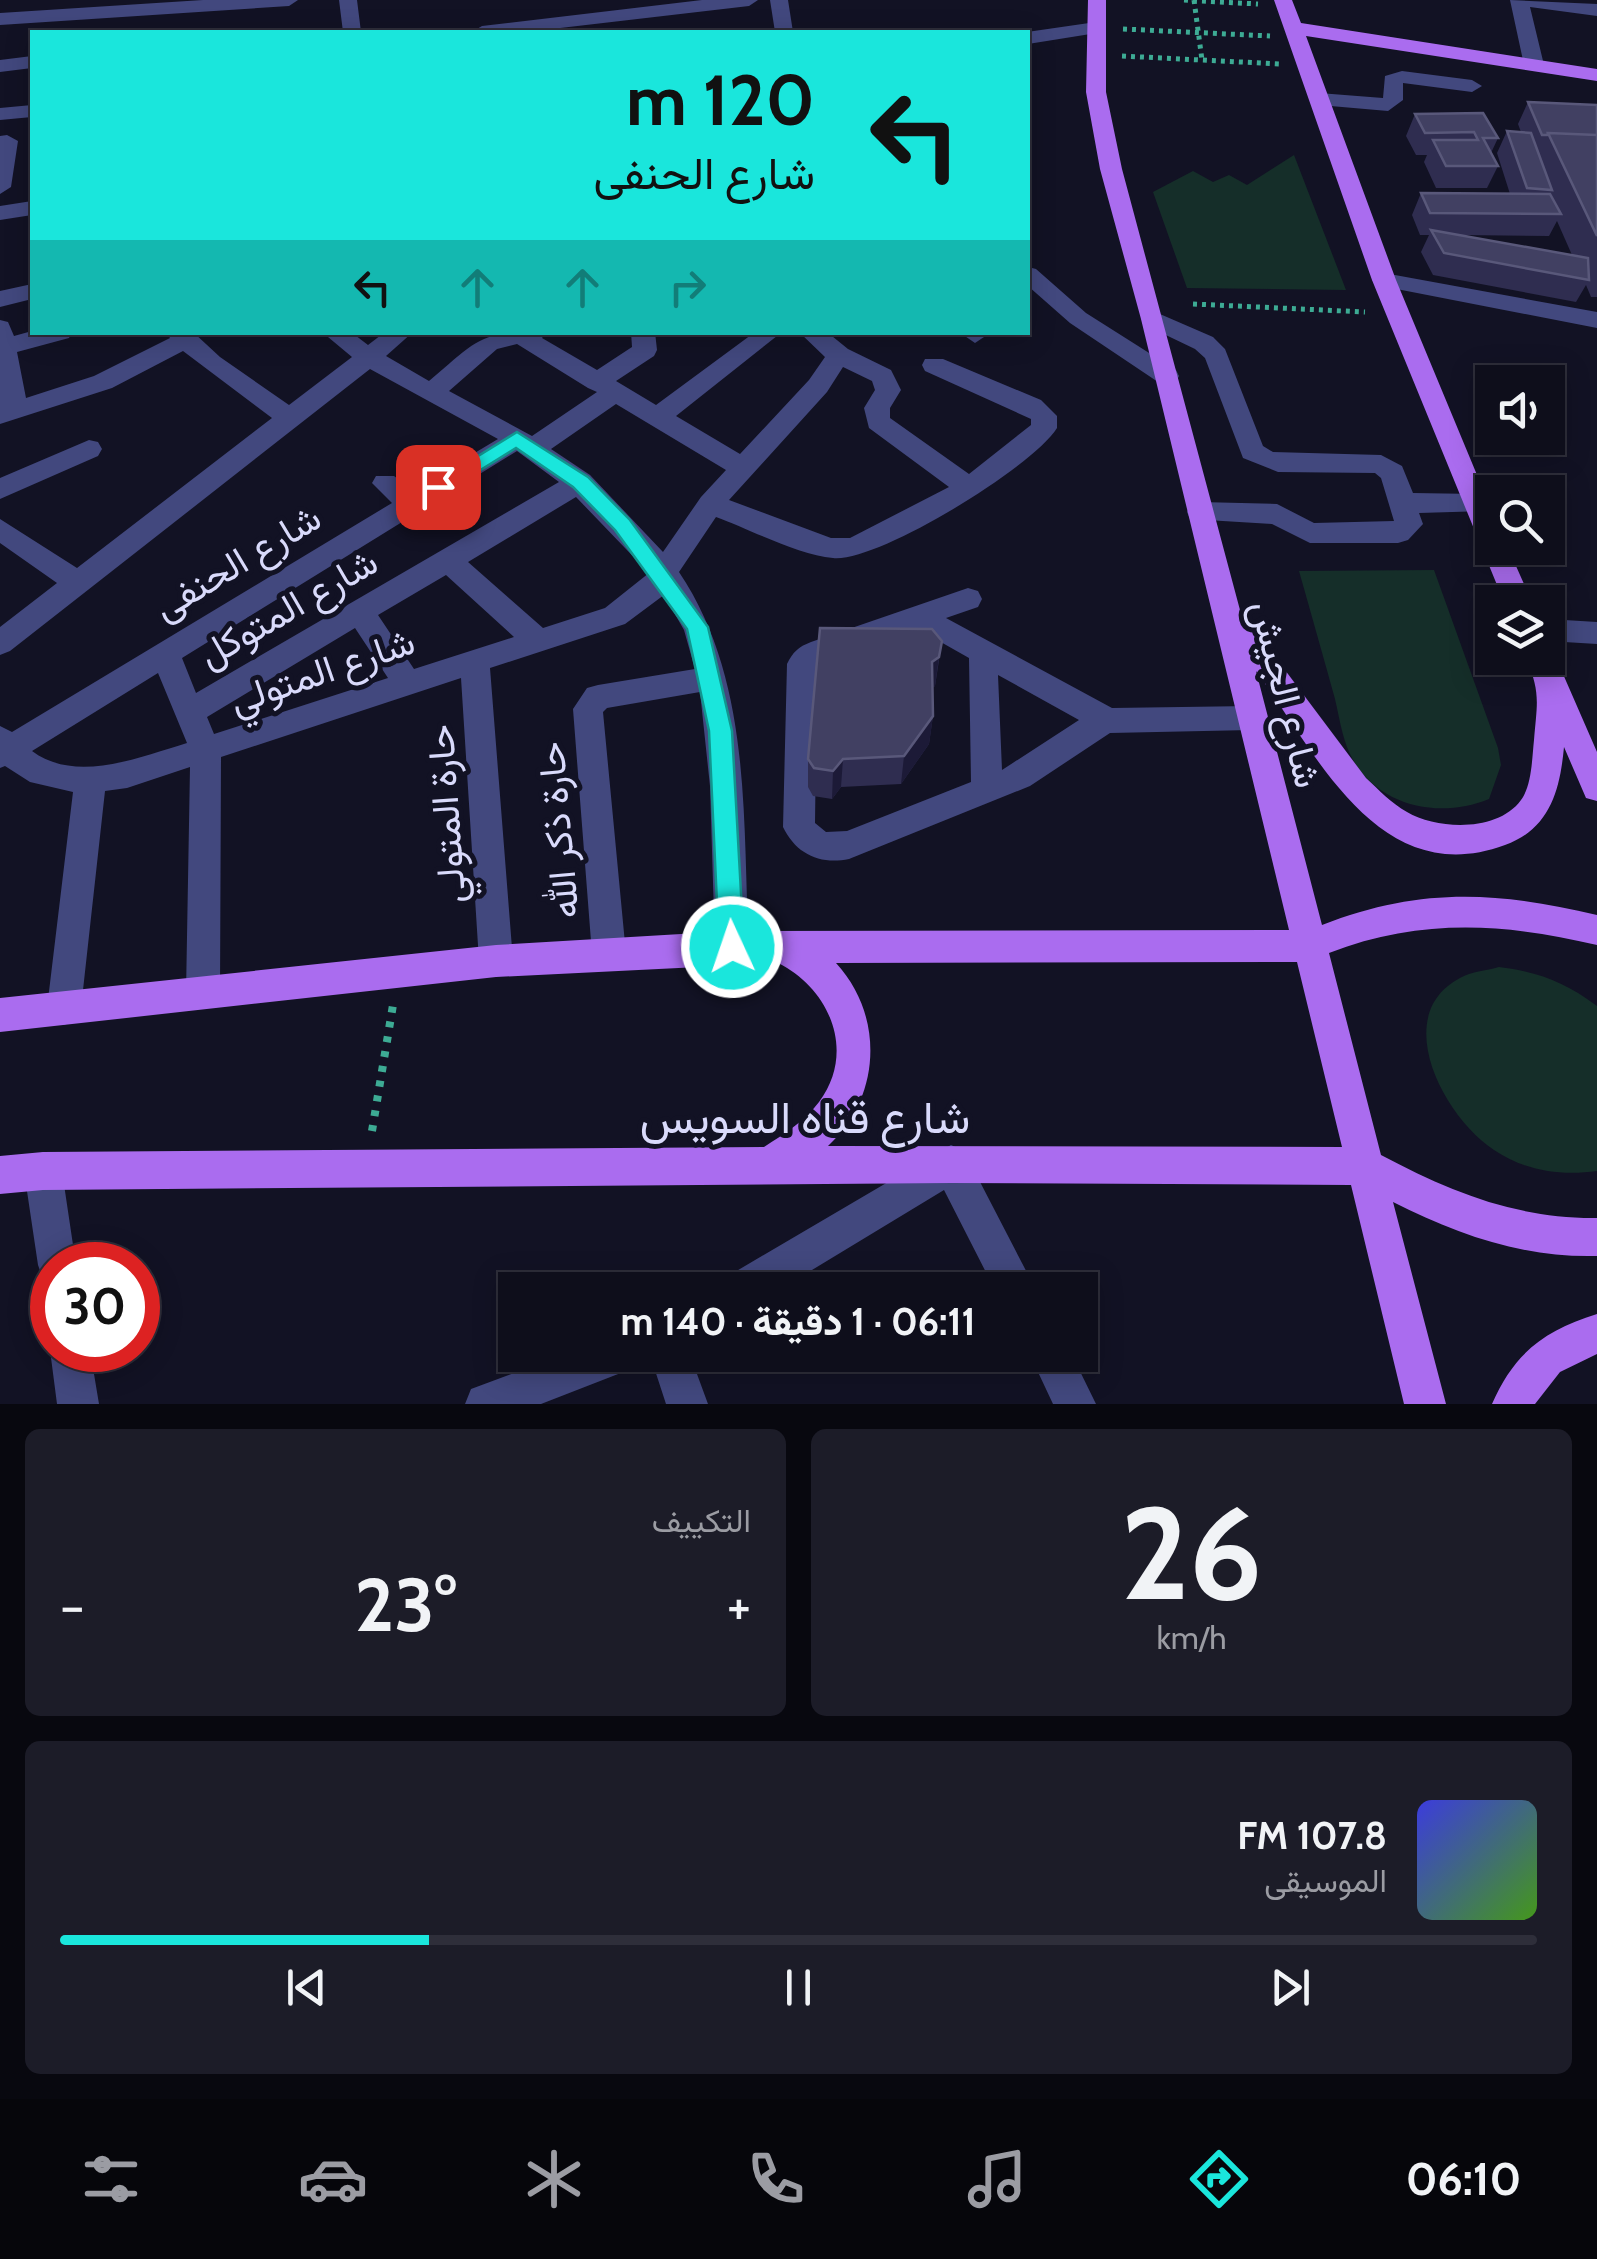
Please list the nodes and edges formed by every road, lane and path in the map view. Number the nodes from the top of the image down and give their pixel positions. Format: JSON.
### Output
{"nodes":[{"id":1,"x":289,"y":0,"type":"edge"},
{"id":2,"x":348,"y":0,"type":"edge"},
{"id":3,"x":750,"y":0,"type":"edge"},
{"id":4,"x":779,"y":0,"type":"edge"},
{"id":5,"x":1184,"y":0,"type":"edge"},
{"id":6,"x":1194,"y":0,"type":"edge"},
{"id":7,"x":1519,"y":0,"type":"edge"},
{"id":8,"x":1284,"y":2,"type":"edge"},
{"id":9,"x":650,"y":8,"type":"edge"},
{"id":10,"x":1597,"y":10,"type":"edge"},
{"id":11,"x":0,"y":19,"type":"edge"},
{"id":12,"x":570,"y":27,"type":"edge"},
{"id":13,"x":1096,"y":28,"type":"edge"},
{"id":14,"x":352,"y":30,"type":"edge"},
{"id":15,"x":523,"y":30,"type":"edge"},
{"id":16,"x":662,"y":30,"type":"edge"},
{"id":17,"x":784,"y":30,"type":"edge"},
{"id":18,"x":1198,"y":32,"type":"junction"},
{"id":19,"x":1295,"y":32,"type":"junction"},
{"id":20,"x":1030,"y":38,"type":"edge"},
{"id":21,"x":1202,"y":60,"type":"junction"},
{"id":22,"x":30,"y":62,"type":"edge"},
{"id":23,"x":1306,"y":65,"type":"junction"},
{"id":24,"x":0,"y":66,"type":"edge"},
{"id":25,"x":1534,"y":66,"type":"junction"},
{"id":26,"x":1597,"y":75,"type":"edge"},
{"id":27,"x":1472,"y":86,"type":"dead end"},
{"id":28,"x":1318,"y":100,"type":"junction"},
{"id":29,"x":30,"y":111,"type":"edge"},
{"id":30,"x":0,"y":114,"type":"edge"},
{"id":31,"x":17,"y":135,"type":"edge"},
{"id":32,"x":0,"y":186,"type":"edge"},
{"id":33,"x":30,"y":208,"type":"edge"},
{"id":34,"x":0,"y":212,"type":"edge"},
{"id":35,"x":1030,"y":276,"type":"edge"},
{"id":36,"x":1384,"y":280,"type":"junction"},
{"id":37,"x":30,"y":292,"type":"edge"},
{"id":38,"x":0,"y":299,"type":"edge"},
{"id":39,"x":1150,"y":310,"type":"junction"},
{"id":40,"x":1397,"y":313,"type":"junction"},
{"id":41,"x":1597,"y":320,"type":"edge"},
{"id":42,"x":40,"y":335,"type":"edge"},
{"id":43,"x":338,"y":335,"type":"edge"},
{"id":44,"x":398,"y":335,"type":"edge"},
{"id":45,"x":528,"y":335,"type":"edge"},
{"id":46,"x":643,"y":335,"type":"edge"},
{"id":47,"x":766,"y":335,"type":"edge"},
{"id":48,"x":815,"y":335,"type":"edge"},
{"id":49,"x":182,"y":336,"type":"edge"},
{"id":50,"x":1,"y":341,"type":"edge"},
{"id":51,"x":840,"y":355,"type":"junction"},
{"id":52,"x":368,"y":360,"type":"junction"},
{"id":53,"x":934,"y":365,"type":"dead end"},
{"id":54,"x":1167,"y":376,"type":"junction"},
{"id":55,"x":606,"y":387,"type":"junction"},
{"id":56,"x":430,"y":393,"type":"junction"},
{"id":57,"x":8,"y":412,"type":"edge"},
{"id":58,"x":656,"y":418,"type":"junction"},
{"id":59,"x":291,"y":419,"type":"junction"},
{"id":60,"x":524,"y":444,"type":"junction"},
{"id":61,"x":89,"y":448,"type":"dead end"},
{"id":62,"x":743,"y":468,"type":"junction"},
{"id":63,"x":580,"y":482,"type":"junction"},
{"id":64,"x":385,"y":483,"type":"dead end"},
{"id":65,"x":968,"y":488,"type":"junction"},
{"id":66,"x":0,"y":489,"type":"edge"},
{"id":67,"x":1475,"y":499,"type":"edge"},
{"id":68,"x":412,"y":503,"type":"junction"},
{"id":69,"x":1403,"y":503,"type":"junction"},
{"id":70,"x":710,"y":504,"type":"junction"},
{"id":71,"x":1475,"y":504,"type":"edge"},
{"id":72,"x":1200,"y":512,"type":"junction"},
{"id":73,"x":0,"y":530,"type":"edge"},
{"id":74,"x":448,"y":560,"type":"junction"},
{"id":75,"x":664,"y":576,"type":"junction"},
{"id":76,"x":77,"y":583,"type":"junction"},
{"id":77,"x":968,"y":599,"type":"dead end"},
{"id":78,"x":1222,"y":604,"type":"junction"},
{"id":79,"x":360,"y":612,"type":"junction"},
{"id":80,"x":918,"y":616,"type":"junction"},
{"id":81,"x":1565,"y":631,"type":"edge"},
{"id":82,"x":1597,"y":633,"type":"edge"},
{"id":83,"x":0,"y":642,"type":"edge"},
{"id":84,"x":539,"y":642,"type":"junction"},
{"id":85,"x":983,"y":652,"type":"junction"},
{"id":86,"x":164,"y":653,"type":"junction"},
{"id":87,"x":475,"y":661,"type":"junction"},
{"id":88,"x":1548,"y":675,"type":"edge"},
{"id":89,"x":711,"y":678,"type":"junction"},
{"id":90,"x":408,"y":684,"type":"junction"},
{"id":91,"x":1554,"y":688,"type":"junction"},
{"id":92,"x":191,"y":711,"type":"junction"},
{"id":93,"x":1251,"y":718,"type":"junction"},
{"id":94,"x":1108,"y":721,"type":"junction"},
{"id":95,"x":3,"y":748,"type":"edge"},
{"id":96,"x":206,"y":752,"type":"junction"},
{"id":97,"x":90,"y":781,"type":"junction"},
{"id":98,"x":1597,"y":788,"type":"edge"},
{"id":99,"x":987,"y":792,"type":"junction"},
{"id":100,"x":1597,"y":930,"type":"edge"},
{"id":101,"x":1308,"y":946,"type":"junction"},
{"id":102,"x":732,"y":947,"type":"junction"},
{"id":103,"x":785,"y":948,"type":"junction"},
{"id":104,"x":608,"y":954,"type":"junction"},
{"id":105,"x":496,"y":961,"type":"junction"},
{"id":106,"x":398,"y":972,"type":"junction"},
{"id":107,"x":203,"y":992,"type":"junction"},
{"id":108,"x":64,"y":1008,"type":"junction"},
{"id":109,"x":0,"y":1014,"type":"edge"},
{"id":110,"x":951,"y":1164,"type":"junction"},
{"id":111,"x":769,"y":1165,"type":"junction"},
{"id":112,"x":1364,"y":1166,"type":"junction"},
{"id":113,"x":366,"y":1167,"type":"junction"},
{"id":114,"x":44,"y":1171,"type":"junction"},
{"id":115,"x":0,"y":1175,"type":"edge"},
{"id":116,"x":1597,"y":1236,"type":"edge"},
{"id":117,"x":54,"y":1242,"type":"edge"},
{"id":118,"x":772,"y":1272,"type":"edge"},
{"id":119,"x":1007,"y":1272,"type":"edge"},
{"id":120,"x":1597,"y":1334,"type":"edge"},
{"id":121,"x":73,"y":1372,"type":"edge"},
{"id":122,"x":572,"y":1372,"type":"edge"},
{"id":123,"x":676,"y":1372,"type":"edge"},
{"id":124,"x":1059,"y":1372,"type":"edge"},
{"id":125,"x":78,"y":1404,"type":"edge"},
{"id":126,"x":486,"y":1404,"type":"edge"},
{"id":127,"x":687,"y":1404,"type":"edge"},
{"id":128,"x":1075,"y":1404,"type":"edge"},
{"id":129,"x":1425,"y":1404,"type":"edge"},
{"id":130,"x":1513,"y":1404,"type":"edge"}],
"edges":[{"from":1,"to":11,"type":"street"},
{"from":2,"to":14,"type":"street"},
{"from":3,"to":9,"type":"street"},
{"from":4,"to":17,"type":"street"},
{"from":5,"to":6,"type":"path"},
{"from":6,"to":8,"type":"path"},
{"from":6,"to":18,"type":"path"},
{"from":7,"to":10,"type":"street"},
{"from":7,"to":25,"type":"street"},
{"from":8,"to":19,"type":"main road"},
{"from":9,"to":12,"type":"street"},
{"from":9,"to":16,"type":"street"},
{"from":12,"to":15,"type":"street"},
{"from":13,"to":18,"type":"path"},
{"from":13,"to":20,"type":"street"},
{"from":13,"to":21,"type":"path"},
{"from":13,"to":39,"type":"main road","name":"شارع الجيش"},
{"from":18,"to":19,"type":"path"},
{"from":18,"to":21,"type":"path"},
{"from":19,"to":23,"type":"main road"},
{"from":19,"to":25,"type":"main road"},
{"from":21,"to":23,"type":"path"},
{"from":22,"to":24,"type":"street"},
{"from":23,"to":28,"type":"main road"},
{"from":25,"to":26,"type":"main road"},
{"from":27,"to":28,"type":"street"},
{"from":28,"to":36,"type":"main road"},
{"from":29,"to":30,"type":"street"},
{"from":31,"to":32,"type":"street"},
{"from":33,"to":34,"type":"street"},
{"from":35,"to":54,"type":"street"},
{"from":36,"to":40,"type":"main road"},
{"from":36,"to":41,"type":"street"},
{"from":37,"to":38,"type":"street"},
{"from":39,"to":40,"type":"path"},
{"from":39,"to":54,"type":"main road","name":"شارع الجيش"},
{"from":39,"to":69,"type":"street"},
{"from":40,"to":67,"type":"main road"},
{"from":42,"to":50,"type":"street"},
{"from":43,"to":52,"type":"street"},
{"from":44,"to":52,"type":"street"},
{"from":45,"to":55,"type":"street"},
{"from":45,"to":56,"type":"street"},
{"from":46,"to":55,"type":"street","name":"شارع الحنفى"},
{"from":47,"to":58,"type":"street"},
{"from":48,"to":51,"type":"street"},
{"from":49,"to":57,"type":"street"},
{"from":49,"to":59,"type":"street"},
{"from":50,"to":57,"type":"street"},
{"from":51,"to":62,"type":"street","name":"شارع المتولي"},
{"from":51,"to":65,"type":"street"},
{"from":52,"to":56,"type":"street"},
{"from":52,"to":59,"type":"street"},
{"from":53,"to":65,"type":"street"},
{"from":54,"to":72,"type":"main road","name":"شارع الجيش"},
{"from":55,"to":58,"type":"street"},
{"from":55,"to":60,"type":"street","name":"شارع الحنفى"},
{"from":56,"to":60,"type":"street"},
{"from":58,"to":62,"type":"street"},
{"from":59,"to":76,"type":"street"},
{"from":60,"to":63,"type":"street"},
{"from":60,"to":68,"type":"street","name":"شارع الحنفى"},
{"from":61,"to":66,"type":"street"},
{"from":62,"to":70,"type":"street","name":"شارع المتولي"},
{"from":63,"to":74,"type":"street","name":"شارع المتوكل"},
{"from":63,"to":75,"type":"street"},
{"from":64,"to":68,"type":"street"},
{"from":65,"to":70,"type":"street"},
{"from":68,"to":86,"type":"street","name":"شارع الحنفى"},
{"from":69,"to":71,"type":"street"},
{"from":69,"to":72,"type":"street"},
{"from":70,"to":75,"type":"street","name":"شارع المتولي"},
{"from":72,"to":78,"type":"main road","name":"شارع الجيش"},
{"from":73,"to":76,"type":"street"},
{"from":74,"to":79,"type":"street","name":"شارع المتوكل"},
{"from":74,"to":84,"type":"street"},
{"from":75,"to":84,"type":"street","name":"شارع المتولي"},
{"from":75,"to":89,"type":"street"},
{"from":76,"to":83,"type":"street"},
{"from":77,"to":80,"type":"street"},
{"from":78,"to":91,"type":"main road"},
{"from":78,"to":93,"type":"main road","name":"شارع الجيش"},
{"from":79,"to":90,"type":"street"},
{"from":79,"to":92,"type":"street","name":"شارع المتوكل"},
{"from":80,"to":85,"type":"street"},
{"from":80,"to":99,"type":"street"},
{"from":81,"to":82,"type":"street"},
{"from":84,"to":87,"type":"street","name":"شارع المتولي"},
{"from":85,"to":94,"type":"street"},
{"from":85,"to":99,"type":"street"},
{"from":86,"to":92,"type":"street"},
{"from":86,"to":95,"type":"street","name":"شارع الحنفى"},
{"from":87,"to":90,"type":"street","name":"شارع المتولي"},
{"from":87,"to":105,"type":"street","name":"حارة المتولي"},
{"from":88,"to":91,"type":"main road"},
{"from":89,"to":102,"type":"street"},
{"from":89,"to":104,"type":"street","name":"حارة ذكر الله"},
{"from":90,"to":96,"type":"street","name":"شارع المتولي"},
{"from":91,"to":98,"type":"main road"},
{"from":92,"to":96,"type":"street"},
{"from":93,"to":94,"type":"street"},
{"from":93,"to":101,"type":"main road","name":"شارع الجيش"},
{"from":94,"to":99,"type":"street"},
{"from":95,"to":97,"type":"street","name":"شارع المتولي"},
{"from":96,"to":97,"type":"street","name":"شارع المتولي"},
{"from":96,"to":107,"type":"street"},
{"from":97,"to":108,"type":"street"},
{"from":100,"to":101,"type":"main road"},
{"from":101,"to":103,"type":"main road"},
{"from":101,"to":112,"type":"main road","name":"شارع الجيش"},
{"from":102,"to":103,"type":"main road"},
{"from":102,"to":104,"type":"main road"},
{"from":103,"to":111,"type":"main road"},
{"from":104,"to":105,"type":"main road"},
{"from":105,"to":106,"type":"main road"},
{"from":106,"to":107,"type":"main road"},
{"from":106,"to":113,"type":"path"},
{"from":107,"to":108,"type":"main road"},
{"from":108,"to":109,"type":"main road"},
{"from":110,"to":111,"type":"main road","name":"شارع قناه السويس"},
{"from":110,"to":112,"type":"main road","name":"شارع قناه السويس"},
{"from":110,"to":118,"type":"street"},
{"from":110,"to":119,"type":"street"},
{"from":111,"to":113,"type":"main road","name":"شارع قناه السويس"},
{"from":112,"to":116,"type":"main road","name":"شارع قناه السويس"},
{"from":112,"to":129,"type":"main road","name":"شارع الجيش"},
{"from":113,"to":114,"type":"main road","name":"شارع قناه السويس"},
{"from":114,"to":115,"type":"main road","name":"شارع قناه السويس"},
{"from":114,"to":117,"type":"street"},
{"from":120,"to":130,"type":"main road"},
{"from":121,"to":125,"type":"street"},
{"from":122,"to":126,"type":"street"},
{"from":123,"to":127,"type":"street"},
{"from":124,"to":128,"type":"street"}]}
